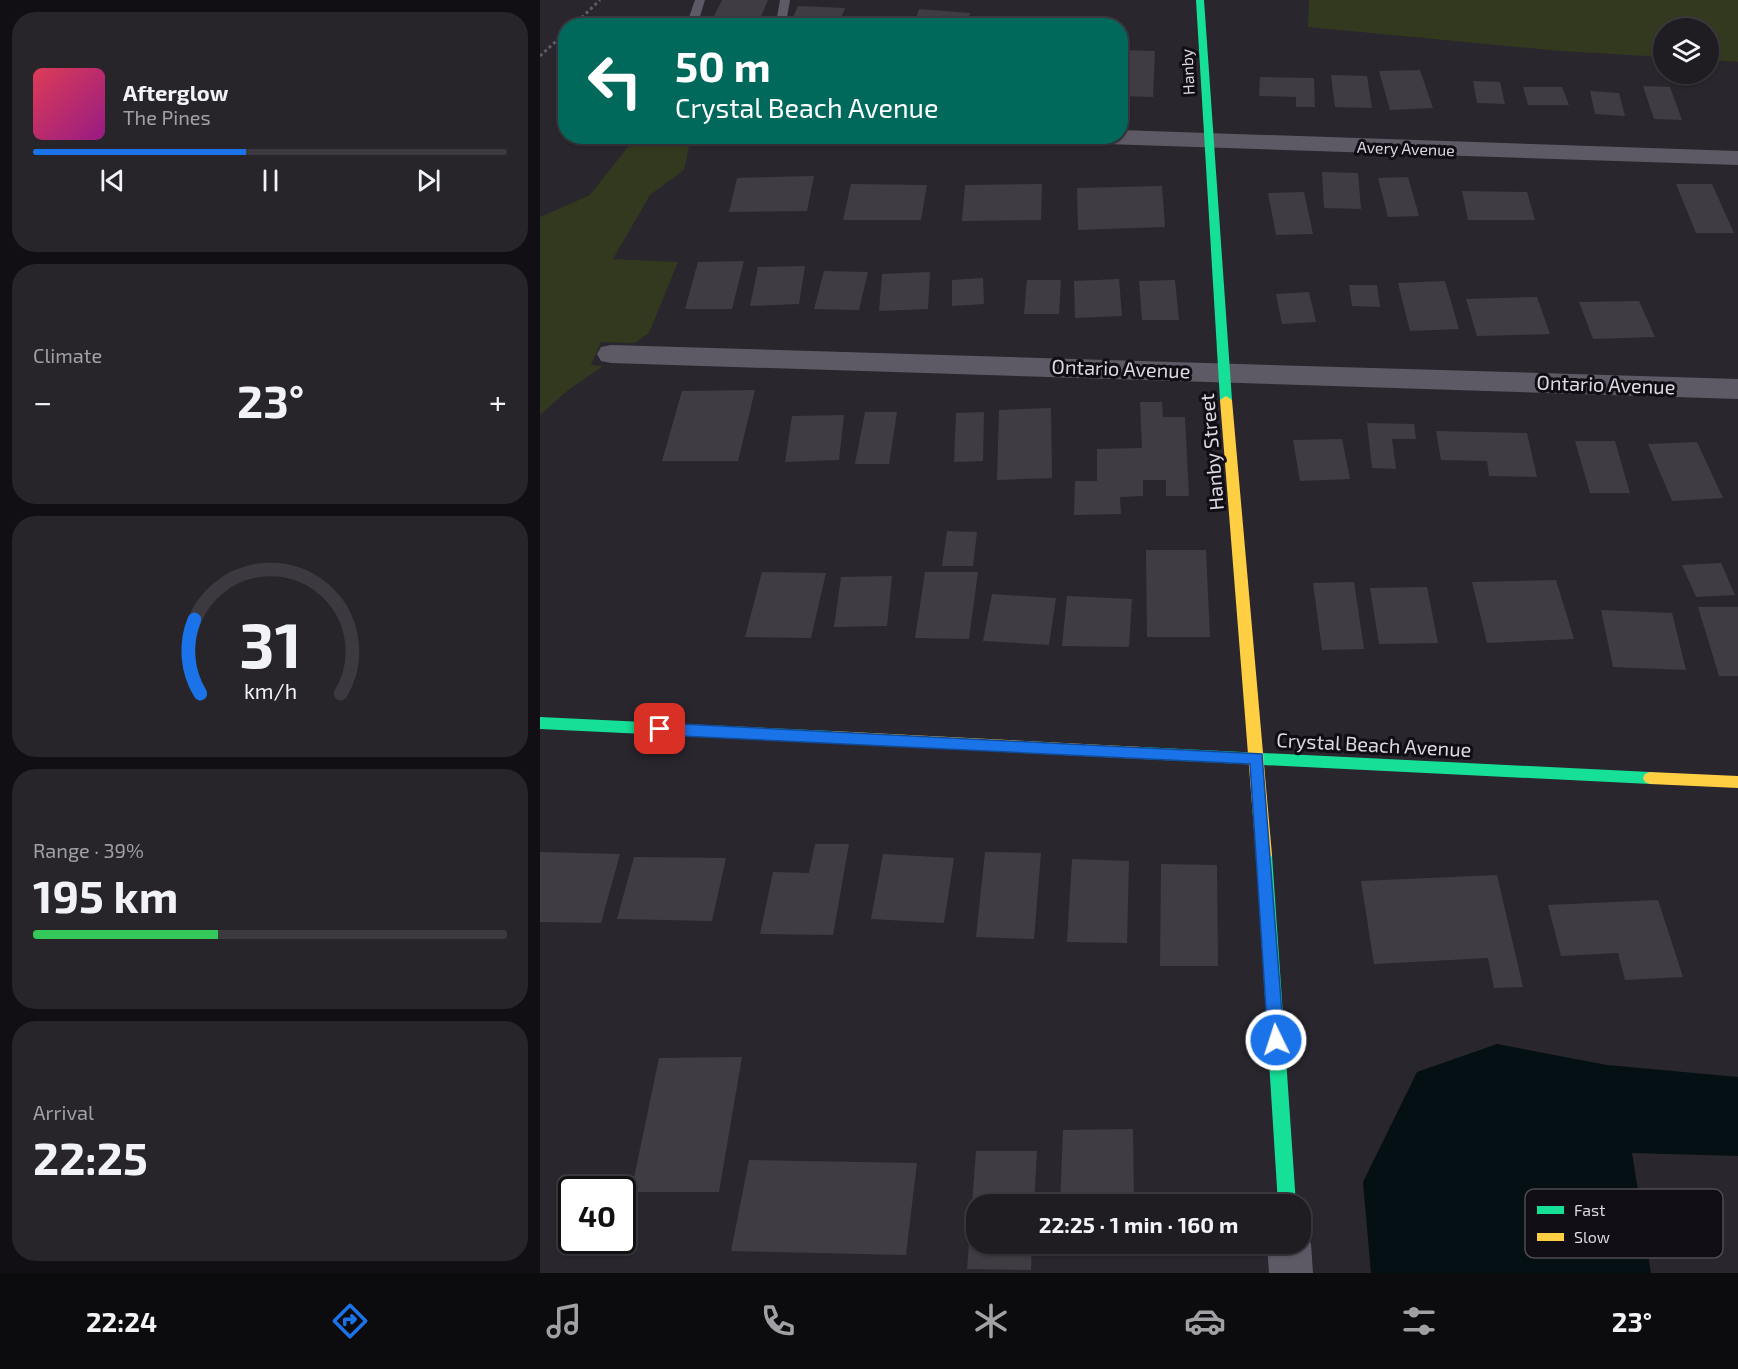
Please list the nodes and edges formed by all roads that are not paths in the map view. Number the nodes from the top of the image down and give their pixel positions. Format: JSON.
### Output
{"nodes":[{"id":1,"x":700,"y":0,"type":"edge"},
{"id":2,"x":785,"y":0,"type":"edge"},
{"id":3,"x":1200,"y":0,"type":"edge"},
{"id":4,"x":694,"y":18,"type":"edge"},
{"id":5,"x":781,"y":18,"type":"edge"},
{"id":6,"x":1128,"y":138,"type":"edge"},
{"id":7,"x":1208,"y":142,"type":"junction"},
{"id":8,"x":1738,"y":158,"type":"edge"},
{"id":9,"x":611,"y":354,"type":"dead end"},
{"id":10,"x":1224,"y":371,"type":"junction"},
{"id":11,"x":1738,"y":389,"type":"edge"},
{"id":12,"x":540,"y":723,"type":"edge"},
{"id":13,"x":1257,"y":758,"type":"junction"},
{"id":14,"x":1738,"y":782,"type":"edge"},
{"id":15,"x":1286,"y":1194,"type":"edge"},
{"id":16,"x":1290,"y":1254,"type":"edge"},
{"id":17,"x":1291,"y":1273,"type":"edge"}],
"edges":[{"from":1,"to":4,"type":"lane"},
{"from":2,"to":5,"type":"lane"},
{"from":3,"to":7,"type":"street","name":"Hanby"},
{"from":6,"to":7,"type":"street","name":"Avery Avenue"},
{"from":7,"to":8,"type":"street","name":"Avery Avenue"},
{"from":7,"to":10,"type":"street","name":"Hanby Street"},
{"from":9,"to":10,"type":"street","name":"Ontario Avenue"},
{"from":10,"to":11,"type":"street","name":"Ontario Avenue"},
{"from":10,"to":13,"type":"street","name":"Hanby Street"},
{"from":12,"to":13,"type":"street","name":"Crystal Beach Avenue"},
{"from":13,"to":14,"type":"street","name":"Crystal Beach Avenue"},
{"from":13,"to":15,"type":"street","name":"Hanby Street"},
{"from":16,"to":17,"type":"street"}]}
